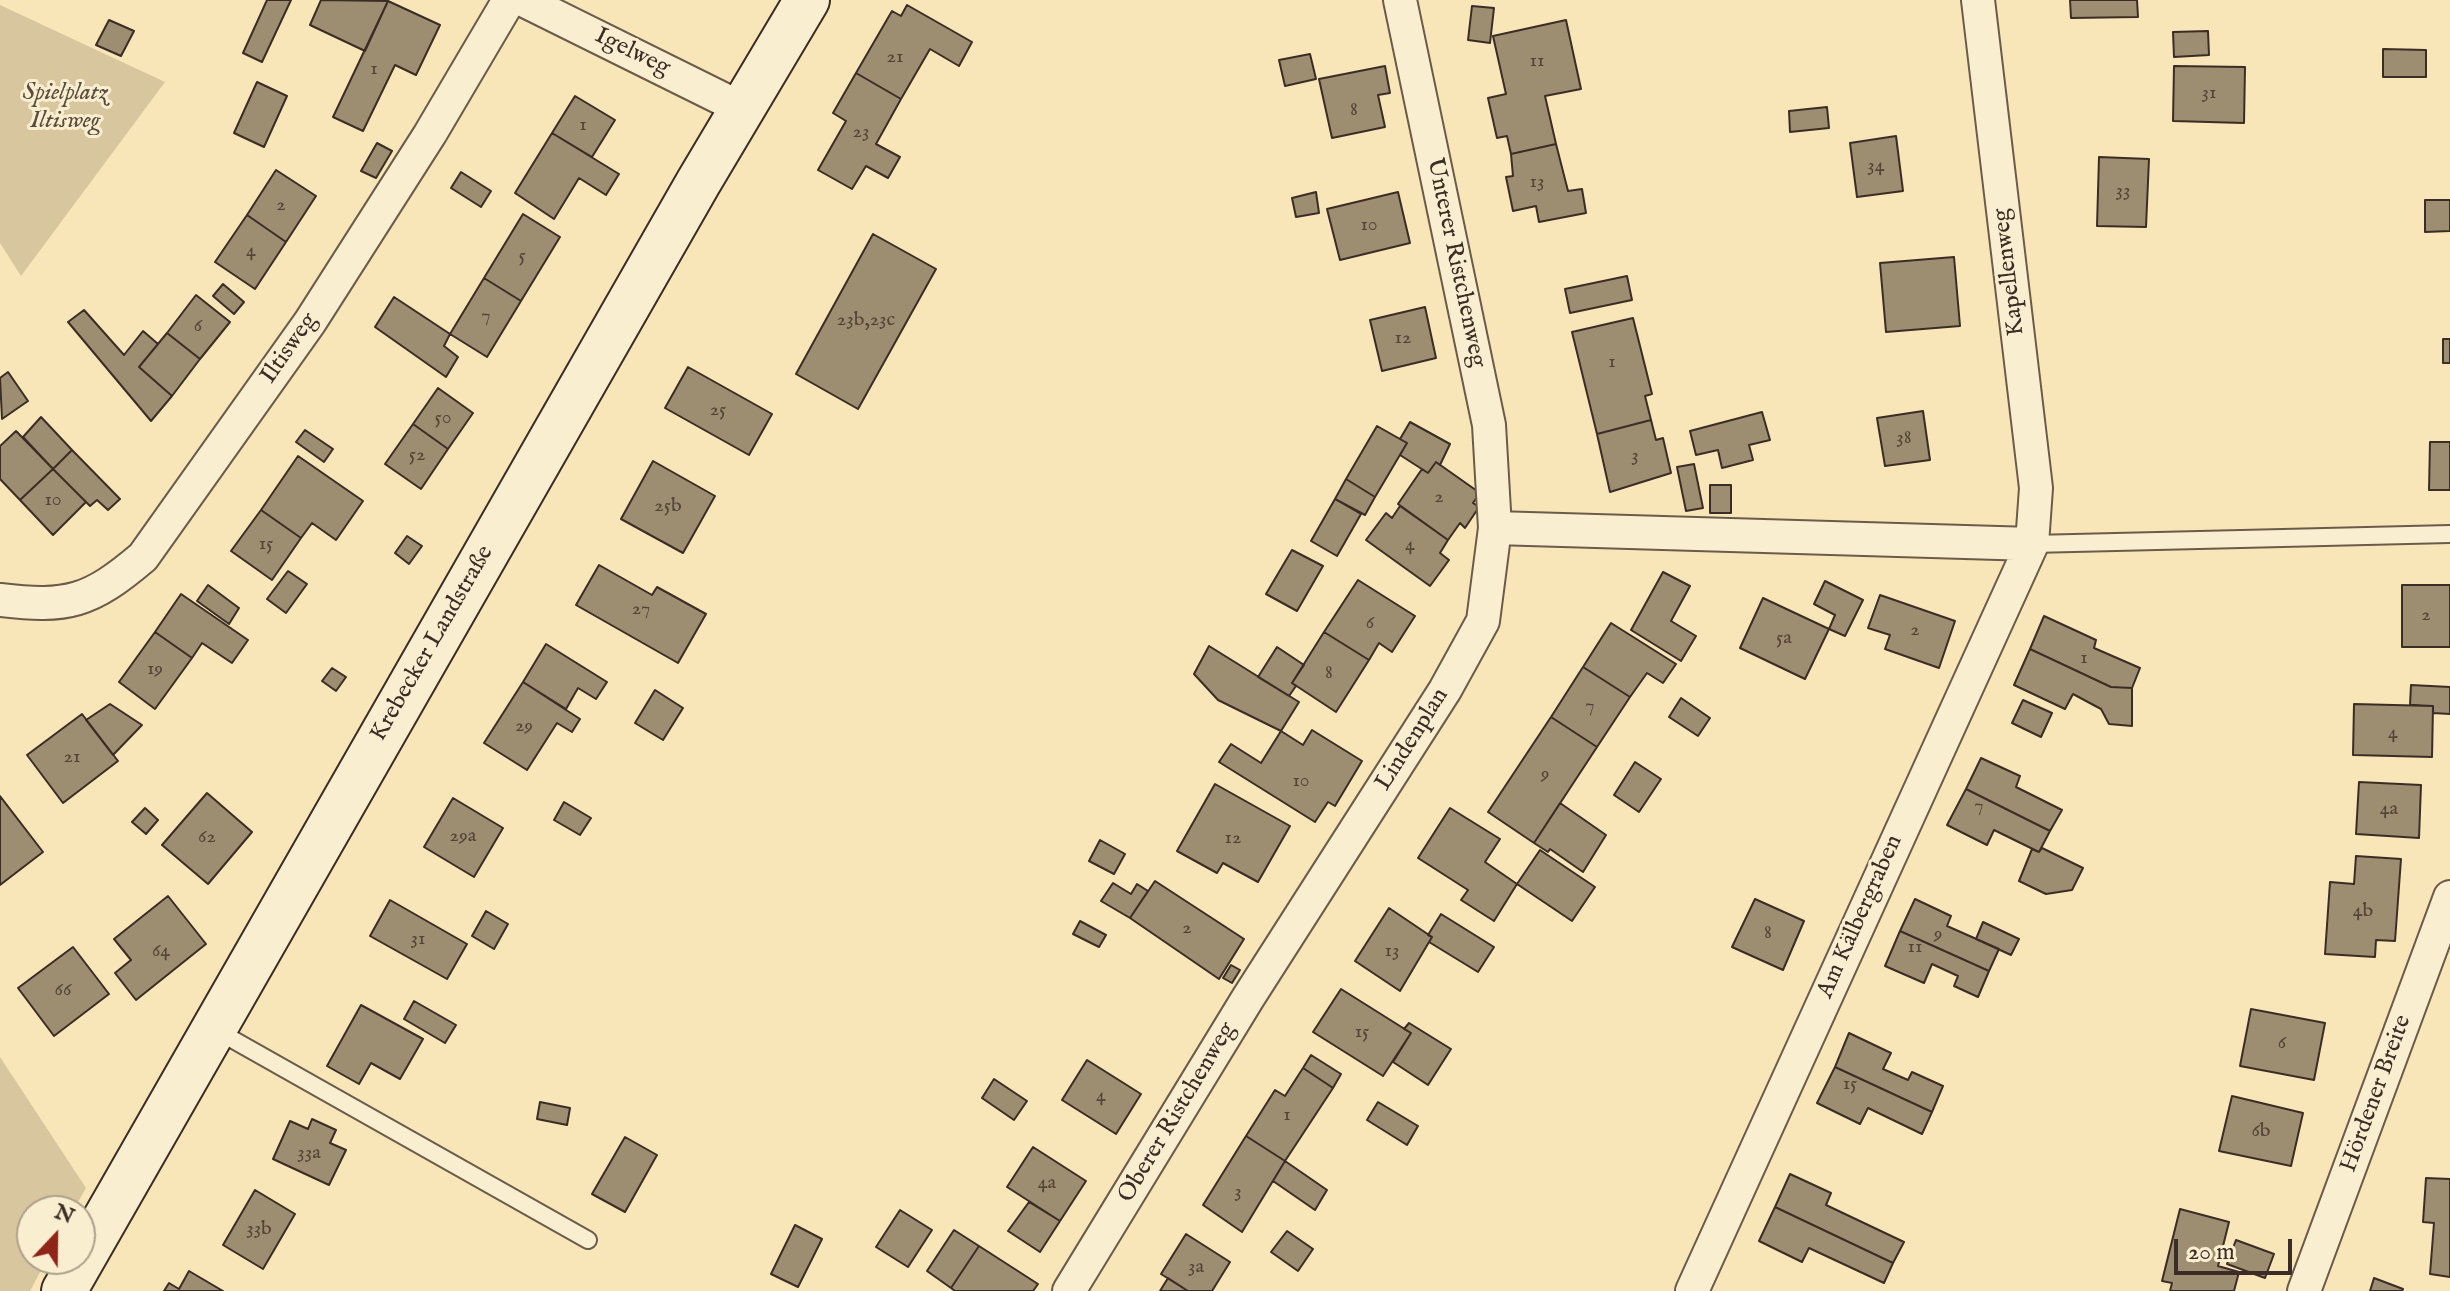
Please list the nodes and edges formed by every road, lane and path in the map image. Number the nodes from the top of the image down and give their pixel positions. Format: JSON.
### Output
{"nodes":[{"id":1,"x":509,"y":0,"type":"edge"},
{"id":2,"x":523,"y":0,"type":"edge"},
{"id":3,"x":807,"y":0,"type":"edge"},
{"id":4,"x":1400,"y":0,"type":"edge"},
{"id":5,"x":1978,"y":0,"type":"edge"},
{"id":6,"x":741,"y":108,"type":"junction"},
{"id":7,"x":1495,"y":528,"type":"junction"},
{"id":8,"x":2450,"y":534,"type":"edge"},
{"id":9,"x":2032,"y":544,"type":"junction"},
{"id":10,"x":0,"y":600,"type":"edge"},
{"id":11,"x":2450,"y":897,"type":"edge"},
{"id":12,"x":1289,"y":935,"type":"joint"},
{"id":13,"x":212,"y":1028,"type":"junction"},
{"id":14,"x":588,"y":1240,"type":"dead end"},
{"id":15,"x":64,"y":1291,"type":"edge"},
{"id":16,"x":1069,"y":1291,"type":"edge"},
{"id":17,"x":1692,"y":1291,"type":"edge"},
{"id":18,"x":2304,"y":1291,"type":"edge"}],
"edges":[{"from":1,"to":10,"type":"street","name":"Iltisweg"},
{"from":2,"to":6,"type":"street","name":"Igelweg"},
{"from":3,"to":6,"type":"main road","name":"Krebecker Landstraße"},
{"from":4,"to":7,"type":"street","name":"Unterer Ristchenweg"},
{"from":5,"to":9,"type":"street","name":"Kapellenweg"},
{"from":6,"to":13,"type":"main road","name":"Krebecker Landstraße"},
{"from":7,"to":9,"type":"street"},
{"from":7,"to":12,"type":"street","name":"Lindenplan"},
{"from":8,"to":9,"type":"lane"},
{"from":9,"to":17,"type":"street","name":"Am Kälbergraben"},
{"from":11,"to":18,"type":"street","name":"Hördener Breite"},
{"from":12,"to":16,"type":"street","name":"Oberer Ristchenweg"},
{"from":13,"to":14,"type":"lane"},
{"from":13,"to":15,"type":"main road","name":"Krebecker Landstraße"}]}
